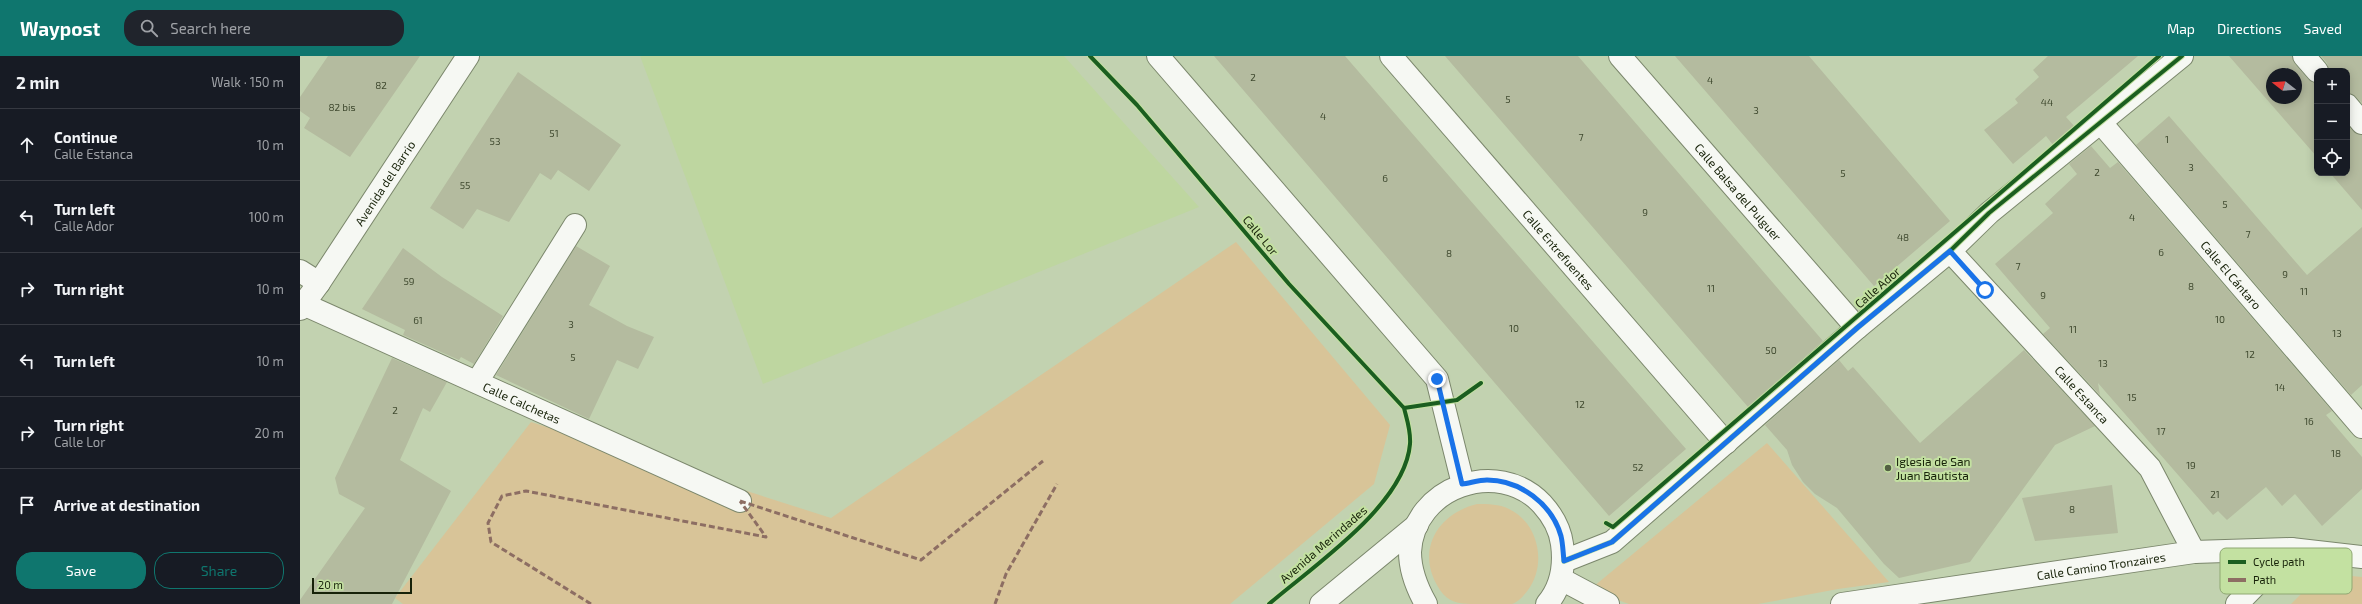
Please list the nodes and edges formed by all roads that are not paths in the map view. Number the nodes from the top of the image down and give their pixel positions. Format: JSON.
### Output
{"nodes":[{"id":1,"x":468,"y":56,"type":"edge"},
{"id":2,"x":1158,"y":56,"type":"edge"},
{"id":3,"x":1390,"y":56,"type":"edge"},
{"id":4,"x":1620,"y":56,"type":"edge"},
{"id":5,"x":2182,"y":56,"type":"edge"},
{"id":6,"x":2304,"y":56,"type":"edge"},
{"id":7,"x":2314,"y":68,"type":"edge"},
{"id":8,"x":2350,"y":108,"type":"edge"},
{"id":9,"x":2362,"y":122,"type":"edge"},
{"id":10,"x":2101,"y":123,"type":"junction"},
{"id":11,"x":575,"y":225,"type":"dead end"},
{"id":12,"x":1950,"y":251,"type":"junction"},
{"id":13,"x":300,"y":271,"type":"edge"},
{"id":14,"x":319,"y":283,"type":"junction"},
{"id":15,"x":302,"y":306,"type":"edge"},
{"id":16,"x":1857,"y":328,"type":"junction"},
{"id":17,"x":478,"y":382,"type":"junction"},
{"id":18,"x":2362,"y":427,"type":"edge"},
{"id":19,"x":1726,"y":443,"type":"junction"},
{"id":20,"x":1462,"y":484,"type":"junction"},
{"id":21,"x":740,"y":500,"type":"dead end"},
{"id":22,"x":1417,"y":525,"type":"junction"},
{"id":23,"x":2220,"y":551,"type":"edge"},
{"id":24,"x":2194,"y":552,"type":"junction"},
{"id":25,"x":2352,"y":556,"type":"edge"},
{"id":26,"x":2362,"y":557,"type":"edge"},
{"id":27,"x":1562,"y":570,"type":"junction"},
{"id":28,"x":2247,"y":594,"type":"edge"},
{"id":29,"x":1321,"y":604,"type":"edge"},
{"id":30,"x":1426,"y":604,"type":"edge"},
{"id":31,"x":1547,"y":604,"type":"edge"},
{"id":32,"x":1608,"y":604,"type":"edge"},
{"id":33,"x":1842,"y":604,"type":"edge"},
{"id":34,"x":2237,"y":604,"type":"edge"}],
"edges":[{"from":1,"to":14,"type":"street","name":"Avenida del Barrio"},
{"from":2,"to":20,"type":"street"},
{"from":3,"to":19,"type":"street","name":"Calle Entrefuentes"},
{"from":4,"to":16,"type":"street","name":"Calle Balsa del Pulguer"},
{"from":5,"to":10,"type":"street","name":"Calle Ador"},
{"from":6,"to":7,"type":"street"},
{"from":8,"to":9,"type":"street"},
{"from":10,"to":12,"type":"street","name":"Calle Ador"},
{"from":10,"to":18,"type":"street","name":"Calle El Cántaro"},
{"from":11,"to":17,"type":"street"},
{"from":12,"to":16,"type":"street","name":"Calle Ador"},
{"from":12,"to":24,"type":"street","name":"Calle Estanca"},
{"from":13,"to":14,"type":"street"},
{"from":14,"to":15,"type":"street","name":"Avenida del Barrio"},
{"from":15,"to":17,"type":"street","name":"Calle Calchetas"},
{"from":16,"to":19,"type":"street","name":"Calle Ador"},
{"from":17,"to":21,"type":"street","name":"Calle Calchetas"},
{"from":19,"to":27,"type":"street","name":"Calle Ador"},
{"from":20,"to":22,"type":"street"},
{"from":20,"to":27,"type":"street"},
{"from":22,"to":29,"type":"street"},
{"from":22,"to":30,"type":"street"},
{"from":23,"to":24,"type":"street","name":"Calle Camino Tronzaires"},
{"from":24,"to":33,"type":"street","name":"Calle Camino Tronzaires"},
{"from":25,"to":26,"type":"street","name":"Calle Camino Tronzaires"},
{"from":27,"to":31,"type":"street"},
{"from":27,"to":32,"type":"street"},
{"from":28,"to":34,"type":"street"}]}
